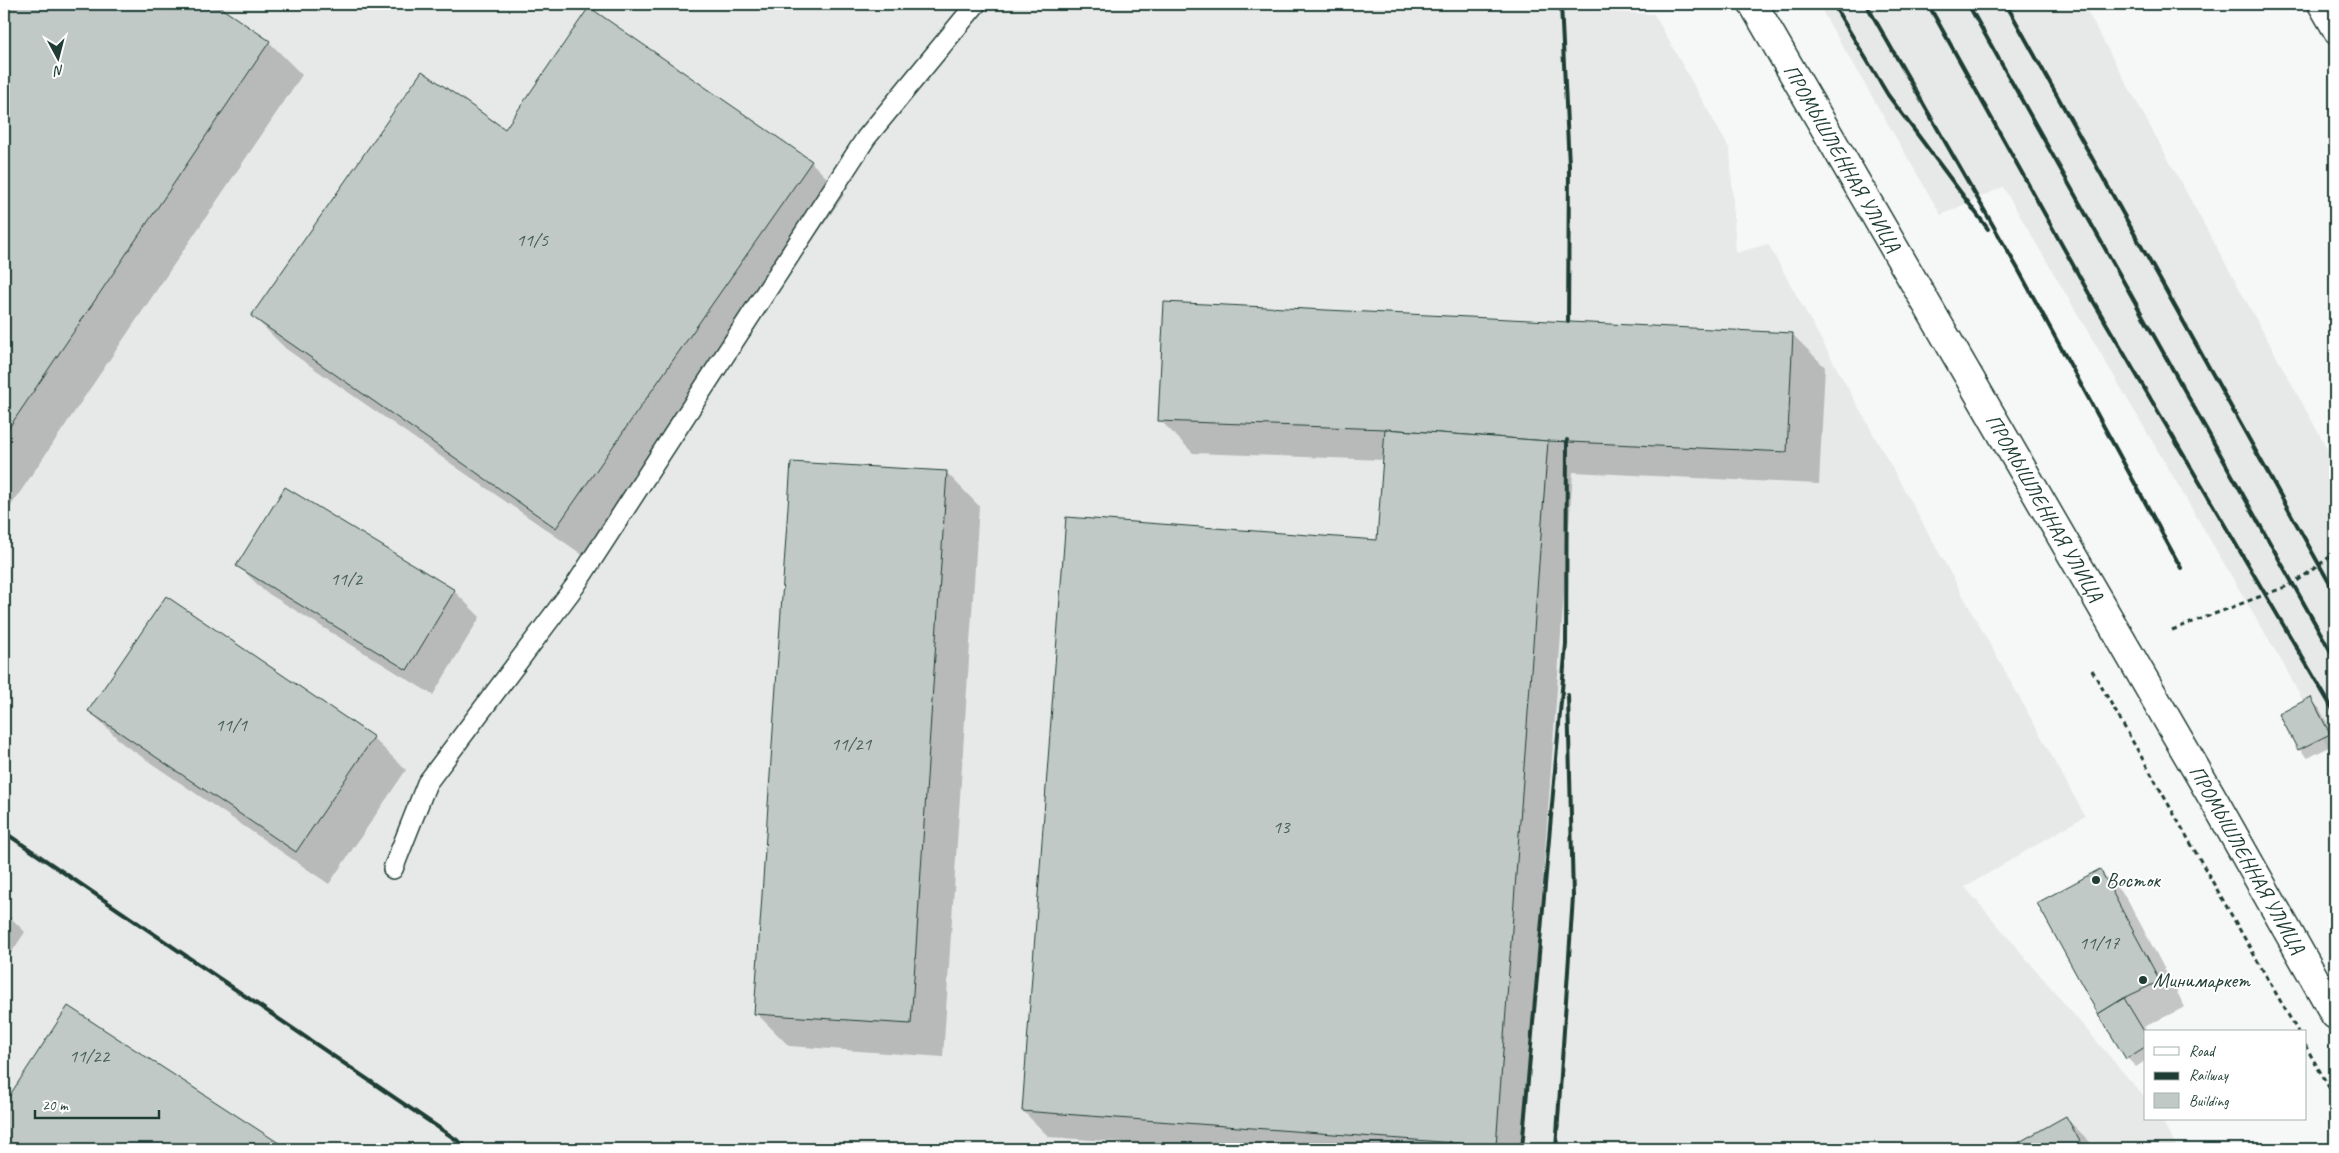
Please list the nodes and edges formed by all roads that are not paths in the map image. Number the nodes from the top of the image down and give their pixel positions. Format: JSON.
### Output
{"nodes":[{"id":1,"x":976,"y":4,"type":"edge"},
{"id":2,"x":1753,"y":4,"type":"edge"},
{"id":3,"x":2317,"y":4,"type":"edge"},
{"id":4,"x":2335,"y":35,"type":"edge"},
{"id":5,"x":393,"y":869,"type":"dead end"},
{"id":6,"x":2335,"y":1014,"type":"edge"}],
"edges":[{"from":1,"to":5,"type":"lane"},
{"from":2,"to":6,"type":"street","name":"ПРОМЫШЛЕННАЯ УЛИЦА"},
{"from":3,"to":4,"type":"lane"}]}
